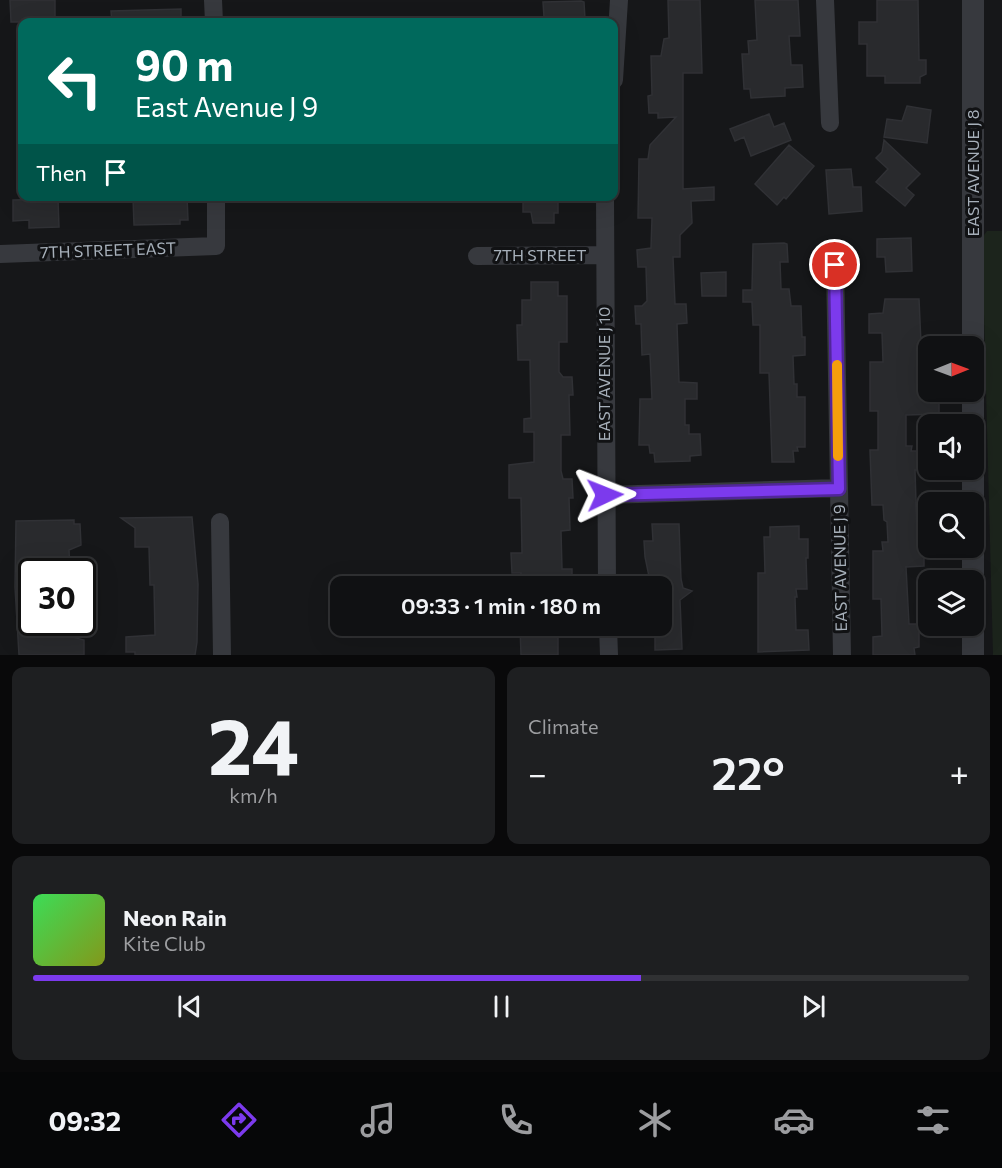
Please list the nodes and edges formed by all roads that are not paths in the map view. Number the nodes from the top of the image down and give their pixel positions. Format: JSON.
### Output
{"nodes":[{"id":1,"x":213,"y":0,"type":"edge"},
{"id":2,"x":619,"y":0,"type":"edge"},
{"id":3,"x":825,"y":0,"type":"edge"},
{"id":4,"x":974,"y":0,"type":"edge"},
{"id":5,"x":214,"y":18,"type":"edge"},
{"id":6,"x":618,"y":18,"type":"edge"},
{"id":7,"x":830,"y":123,"type":"dead end"},
{"id":8,"x":216,"y":201,"type":"edge"},
{"id":9,"x":605,"y":201,"type":"edge"},
{"id":10,"x":0,"y":255,"type":"edge"},
{"id":11,"x":603,"y":255,"type":"junction"},
{"id":12,"x":477,"y":256,"type":"dead end"},
{"id":13,"x":835,"y":265,"type":"dead end"},
{"id":14,"x":973,"y":336,"type":"edge"},
{"id":15,"x":839,"y":489,"type":"junction"},
{"id":16,"x":605,"y":495,"type":"junction"},
{"id":17,"x":220,"y":522,"type":"dead end"},
{"id":18,"x":607,"y":576,"type":"edge"},
{"id":19,"x":608,"y":636,"type":"edge"},
{"id":20,"x":973,"y":636,"type":"edge"},
{"id":21,"x":222,"y":655,"type":"edge"},
{"id":22,"x":609,"y":655,"type":"edge"},
{"id":23,"x":842,"y":655,"type":"edge"},
{"id":24,"x":973,"y":655,"type":"edge"}],
"edges":[{"from":1,"to":5,"type":"street"},
{"from":2,"to":6,"type":"street"},
{"from":3,"to":7,"type":"street"},
{"from":4,"to":14,"type":"street","name":"EAST AVENUE J 8"},
{"from":8,"to":10,"type":"street","name":"7TH STREET EAST"},
{"from":9,"to":11,"type":"street","name":"EAST AVENUE J 10"},
{"from":11,"to":12,"type":"street","name":"7TH STREET"},
{"from":11,"to":16,"type":"street","name":"EAST AVENUE J 10"},
{"from":13,"to":15,"type":"street","name":"EAST AVENUE J 9"},
{"from":15,"to":16,"type":"street"},
{"from":15,"to":23,"type":"street","name":"EAST AVENUE J 9"},
{"from":16,"to":18,"type":"street","name":"EAST AVENUE J 10"},
{"from":17,"to":21,"type":"street"},
{"from":19,"to":22,"type":"street"},
{"from":20,"to":24,"type":"street"}]}
